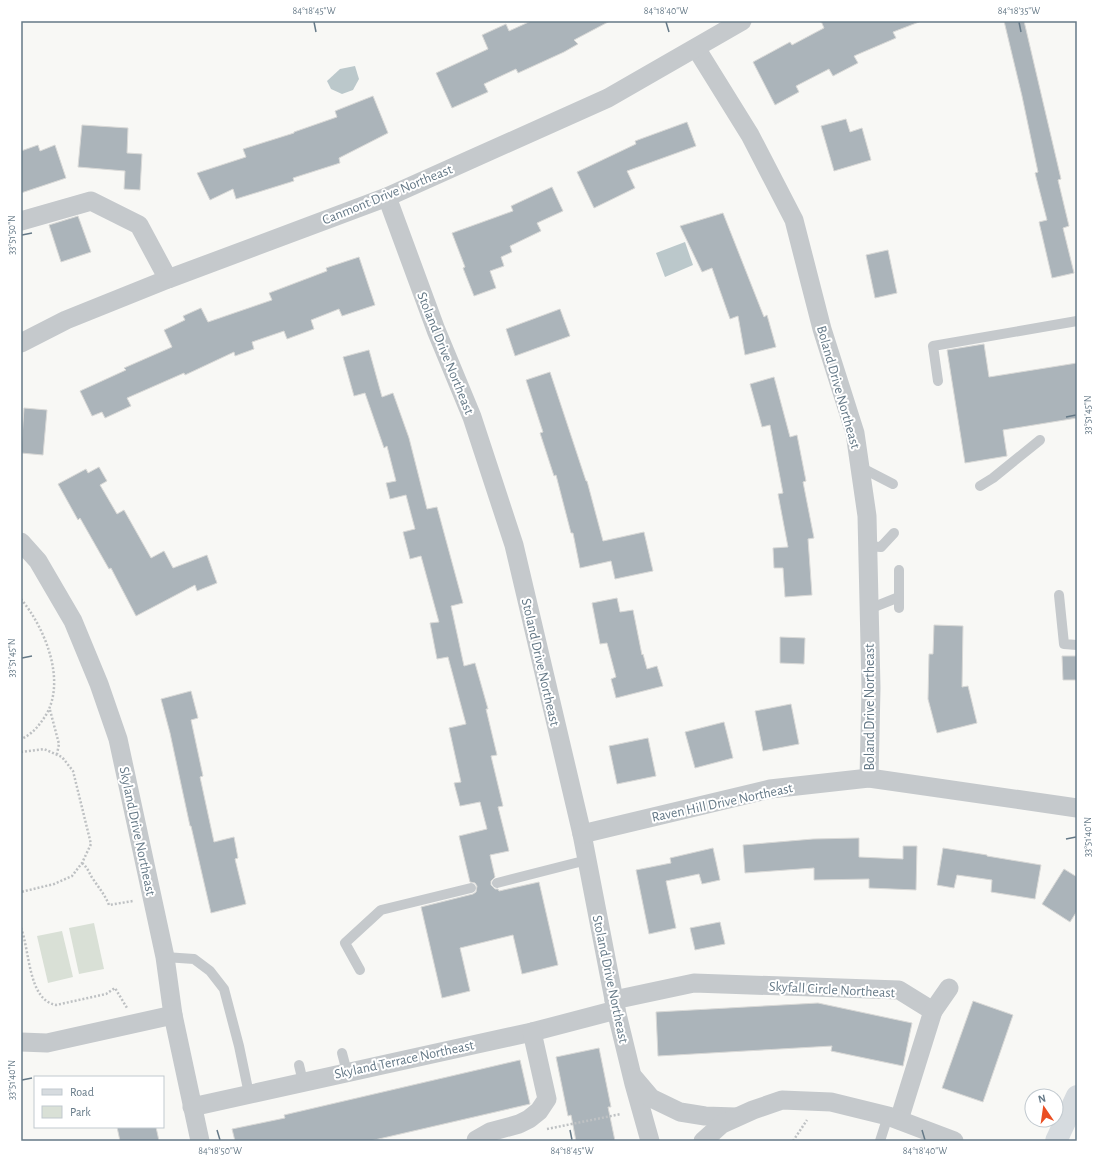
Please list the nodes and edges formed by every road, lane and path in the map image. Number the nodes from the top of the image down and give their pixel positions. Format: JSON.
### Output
{"nodes":[{"id":1,"x":742,"y":21,"type":"edge"},
{"id":2,"x":696,"y":48,"type":"junction"},
{"id":3,"x":387,"y":197,"type":"junction"},
{"id":4,"x":21,"y":221,"type":"edge"},
{"id":5,"x":168,"y":279,"type":"junction"},
{"id":6,"x":1077,"y":321,"type":"edge"},
{"id":7,"x":21,"y":343,"type":"edge"},
{"id":8,"x":938,"y":381,"type":"dead end"},
{"id":9,"x":1040,"y":440,"type":"dead end"},
{"id":10,"x":860,"y":467,"type":"junction"},
{"id":11,"x":893,"y":484,"type":"dead end"},
{"id":12,"x":980,"y":486,"type":"dead end"},
{"id":13,"x":894,"y":532,"type":"dead end"},
{"id":14,"x":21,"y":542,"type":"edge"},
{"id":15,"x":868,"y":546,"type":"junction"},
{"id":16,"x":899,"y":570,"type":"dead end"},
{"id":17,"x":1060,"y":595,"type":"dead end"},
{"id":18,"x":899,"y":597,"type":"junction"},
{"id":19,"x":21,"y":599,"type":"edge"},
{"id":20,"x":898,"y":608,"type":"dead end"},
{"id":21,"x":869,"y":609,"type":"junction"},
{"id":22,"x":1077,"y":645,"type":"edge"},
{"id":23,"x":50,"y":710,"type":"junction"},
{"id":24,"x":21,"y":739,"type":"edge"},
{"id":25,"x":21,"y":752,"type":"edge"},
{"id":26,"x":57,"y":754,"type":"junction"},
{"id":27,"x":869,"y":778,"type":"junction"},
{"id":28,"x":1077,"y":808,"type":"edge"},
{"id":29,"x":582,"y":834,"type":"junction"},
{"id":30,"x":587,"y":860,"type":"junction"},
{"id":31,"x":82,"y":863,"type":"junction"},
{"id":32,"x":497,"y":882,"type":"dead end"},
{"id":33,"x":471,"y":888,"type":"dead end"},
{"id":34,"x":21,"y":892,"type":"edge"},
{"id":35,"x":134,"y":901,"type":"dead end"},
{"id":36,"x":21,"y":928,"type":"edge"},
{"id":37,"x":165,"y":957,"type":"junction"},
{"id":38,"x":360,"y":970,"type":"dead end"},
{"id":39,"x":949,"y":988,"type":"dead end"},
{"id":40,"x":615,"y":1005,"type":"junction"},
{"id":41,"x":129,"y":1011,"type":"dead end"},
{"id":42,"x":933,"y":1011,"type":"junction"},
{"id":43,"x":173,"y":1015,"type":"junction"},
{"id":44,"x":532,"y":1032,"type":"junction"},
{"id":45,"x":21,"y":1042,"type":"edge"},
{"id":46,"x":342,"y":1053,"type":"dead end"},
{"id":47,"x":347,"y":1072,"type":"junction"},
{"id":48,"x":632,"y":1076,"type":"junction"},
{"id":49,"x":249,"y":1094,"type":"junction"},
{"id":50,"x":1077,"y":1096,"type":"edge"},
{"id":51,"x":192,"y":1106,"type":"junction"},
{"id":52,"x":621,"y":1114,"type":"dead end"},
{"id":53,"x":810,"y":1115,"type":"dead end"},
{"id":54,"x":737,"y":1117,"type":"junction"},
{"id":55,"x":894,"y":1118,"type":"junction"},
{"id":56,"x":541,"y":1131,"type":"dead end"},
{"id":57,"x":200,"y":1141,"type":"edge"},
{"id":58,"x":471,"y":1141,"type":"edge"},
{"id":59,"x":650,"y":1141,"type":"edge"},
{"id":60,"x":703,"y":1141,"type":"edge"},
{"id":61,"x":793,"y":1141,"type":"edge"},
{"id":62,"x":880,"y":1141,"type":"edge"},
{"id":63,"x":954,"y":1141,"type":"edge"},
{"id":64,"x":1056,"y":1141,"type":"edge"}],
"edges":[{"from":1,"to":2,"type":"street","name":"Canmont Drive Northeast"},
{"from":2,"to":3,"type":"street","name":"Canmont Drive Northeast"},
{"from":2,"to":10,"type":"street","name":"Boland Drive Northeast"},
{"from":3,"to":5,"type":"street","name":"Canmont Drive Northeast"},
{"from":3,"to":29,"type":"street","name":"Stoland Drive Northeast"},
{"from":4,"to":5,"type":"street"},
{"from":5,"to":7,"type":"street","name":"Canmont Drive Northeast"},
{"from":6,"to":8,"type":"lane"},
{"from":9,"to":12,"type":"lane"},
{"from":10,"to":11,"type":"lane"},
{"from":10,"to":15,"type":"street","name":"Boland Drive Northeast"},
{"from":13,"to":15,"type":"lane"},
{"from":14,"to":37,"type":"street","name":"Skyland Drive Northeast"},
{"from":15,"to":21,"type":"street","name":"Boland Drive Northeast"},
{"from":16,"to":18,"type":"lane"},
{"from":17,"to":22,"type":"lane"},
{"from":18,"to":20,"type":"lane"},
{"from":18,"to":21,"type":"lane"},
{"from":19,"to":23,"type":"path"},
{"from":21,"to":27,"type":"street","name":"Boland Drive Northeast"},
{"from":23,"to":24,"type":"path"},
{"from":23,"to":26,"type":"path"},
{"from":25,"to":26,"type":"path"},
{"from":26,"to":31,"type":"path"},
{"from":27,"to":28,"type":"street","name":"Raven Hill Drive Northeast"},
{"from":27,"to":29,"type":"street","name":"Raven Hill Drive Northeast"},
{"from":29,"to":30,"type":"street","name":"Stoland Drive Northeast"},
{"from":30,"to":32,"type":"lane"},
{"from":30,"to":40,"type":"street","name":"Stoland Drive Northeast"},
{"from":31,"to":34,"type":"path"},
{"from":31,"to":35,"type":"path"},
{"from":33,"to":38,"type":"lane"},
{"from":36,"to":41,"type":"path"},
{"from":37,"to":43,"type":"street","name":"Skyland Drive Northeast"},
{"from":37,"to":49,"type":"lane"},
{"from":39,"to":42,"type":"street"},
{"from":40,"to":42,"type":"street","name":"Skyfall Circle Northeast"},
{"from":40,"to":44,"type":"street","name":"Skyland Terrace Northeast"},
{"from":40,"to":48,"type":"street","name":"Stoland Drive Northeast"},
{"from":42,"to":55,"type":"street"},
{"from":43,"to":45,"type":"street"},
{"from":43,"to":51,"type":"street","name":"Skyland Drive Northeast"},
{"from":44,"to":47,"type":"street","name":"Skyland Terrace Northeast"},
{"from":44,"to":58,"type":"street"},
{"from":46,"to":47,"type":"lane"},
{"from":47,"to":49,"type":"street","name":"Skyland Terrace Northeast"},
{"from":48,"to":54,"type":"street"},
{"from":48,"to":59,"type":"street","name":"Stoland Drive Northeast"},
{"from":49,"to":51,"type":"street","name":"Skyland Terrace Northeast"},
{"from":50,"to":64,"type":"main road"},
{"from":51,"to":57,"type":"street","name":"Skyland Drive Northeast"},
{"from":52,"to":56,"type":"path"},
{"from":53,"to":61,"type":"path"},
{"from":54,"to":55,"type":"street"},
{"from":54,"to":60,"type":"street"},
{"from":55,"to":62,"type":"lane"},
{"from":55,"to":63,"type":"street"}]}
